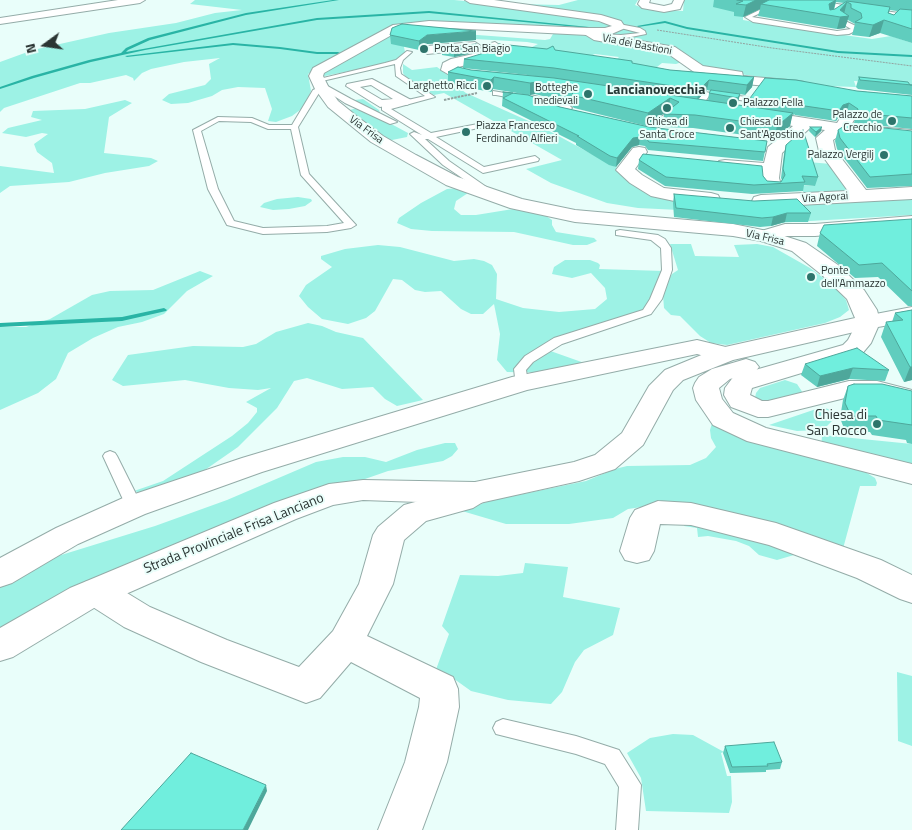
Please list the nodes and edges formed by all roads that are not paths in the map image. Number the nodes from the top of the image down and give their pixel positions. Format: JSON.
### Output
{"nodes":[{"id":1,"x":140,"y":0,"type":"edge"},
{"id":2,"x":470,"y":0,"type":"edge"},
{"id":3,"x":645,"y":0,"type":"edge"},
{"id":4,"x":679,"y":0,"type":"edge"},
{"id":5,"x":785,"y":0,"type":"edge"},
{"id":6,"x":73,"y":5,"type":"edge"},
{"id":7,"x":857,"y":13,"type":"junction"},
{"id":8,"x":842,"y":14,"type":"junction"},
{"id":9,"x":912,"y":18,"type":"edge"},
{"id":10,"x":0,"y":21,"type":"edge"},
{"id":11,"x":619,"y":25,"type":"junction"},
{"id":12,"x":903,"y":30,"type":"edge"},
{"id":13,"x":591,"y":34,"type":"junction"},
{"id":14,"x":495,"y":46,"type":"junction"},
{"id":15,"x":408,"y":48,"type":"joint"},
{"id":16,"x":511,"y":48,"type":"edge"},
{"id":17,"x":400,"y":59,"type":"junction"},
{"id":18,"x":681,"y":75,"type":"edge"},
{"id":19,"x":320,"y":84,"type":"junction"},
{"id":20,"x":502,"y":84,"type":"joint"},
{"id":21,"x":811,"y":87,"type":"edge"},
{"id":22,"x":755,"y":92,"type":"junction"},
{"id":23,"x":535,"y":100,"type":"joint"},
{"id":24,"x":661,"y":101,"type":"edge"},
{"id":25,"x":852,"y":104,"type":"edge"},
{"id":26,"x":697,"y":107,"type":"junction"},
{"id":27,"x":569,"y":110,"type":"edge"},
{"id":28,"x":671,"y":114,"type":"edge"},
{"id":29,"x":806,"y":122,"type":"junction"},
{"id":30,"x":480,"y":125,"type":"dead end"},
{"id":31,"x":294,"y":127,"type":"junction"},
{"id":32,"x":633,"y":128,"type":"edge"},
{"id":33,"x":841,"y":128,"type":"junction"},
{"id":34,"x":648,"y":131,"type":"junction"},
{"id":35,"x":663,"y":133,"type":"edge"},
{"id":36,"x":912,"y":135,"type":"edge"},
{"id":37,"x":430,"y":136,"type":"junction"},
{"id":38,"x":419,"y":138,"type":"junction"},
{"id":39,"x":760,"y":143,"type":"edge"},
{"id":40,"x":779,"y":146,"type":"junction"},
{"id":41,"x":644,"y":155,"type":"edge"},
{"id":42,"x":535,"y":159,"type":"dead end"},
{"id":43,"x":771,"y":169,"type":"junction"},
{"id":44,"x":912,"y":193,"type":"edge"},
{"id":45,"x":494,"y":196,"type":"junction"},
{"id":46,"x":861,"y":196,"type":"junction"},
{"id":47,"x":731,"y":200,"type":"junction"},
{"id":48,"x":777,"y":201,"type":"junction"},
{"id":49,"x":912,"y":222,"type":"edge"},
{"id":50,"x":815,"y":230,"type":"junction"},
{"id":51,"x":620,"y":233,"type":"dead end"},
{"id":52,"x":765,"y":236,"type":"junction"},
{"id":53,"x":799,"y":247,"type":"junction"},
{"id":54,"x":912,"y":314,"type":"edge"},
{"id":55,"x":866,"y":320,"type":"junction"},
{"id":56,"x":725,"y":354,"type":"junction"},
{"id":57,"x":912,"y":382,"type":"edge"},
{"id":58,"x":521,"y":383,"type":"junction"},
{"id":59,"x":877,"y":389,"type":"junction"},
{"id":60,"x":912,"y":398,"type":"edge"},
{"id":61,"x":110,"y":456,"type":"dead end"},
{"id":62,"x":879,"y":467,"type":"junction"},
{"id":63,"x":912,"y":474,"type":"edge"},
{"id":64,"x":912,"y":481,"type":"edge"},
{"id":65,"x":475,"y":493,"type":"junction"},
{"id":66,"x":134,"y":506,"type":"junction"},
{"id":67,"x":637,"y":551,"type":"dead end"},
{"id":68,"x":0,"y":574,"type":"edge"},
{"id":69,"x":912,"y":590,"type":"edge"},
{"id":70,"x":97,"y":592,"type":"junction"},
{"id":71,"x":346,"y":642,"type":"junction"},
{"id":72,"x":0,"y":646,"type":"edge"},
{"id":73,"x":503,"y":728,"type":"dead end"},
{"id":74,"x":400,"y":830,"type":"edge"},
{"id":75,"x":627,"y":830,"type":"edge"}],
"edges":[{"from":1,"to":6,"type":"street"},
{"from":2,"to":11,"type":"street"},
{"from":3,"to":4,"type":"street"},
{"from":5,"to":8,"type":"street"},
{"from":5,"to":8,"type":"lane"},
{"from":6,"to":10,"type":"street"},
{"from":7,"to":8,"type":"street"},
{"from":7,"to":9,"type":"street"},
{"from":7,"to":12,"type":"street"},
{"from":11,"to":13,"type":"street"},
{"from":11,"to":13,"type":"lane"},
{"from":13,"to":19,"type":"street"},
{"from":13,"to":22,"type":"street","name":"Via dei Bastioni"},
{"from":14,"to":15,"type":"street"},
{"from":14,"to":16,"type":"street"},
{"from":14,"to":20,"type":"street"},
{"from":15,"to":17,"type":"lane"},
{"from":17,"to":19,"type":"lane"},
{"from":17,"to":37,"type":"lane"},
{"from":18,"to":22,"type":"street","name":"Via dei Bastioni"},
{"from":19,"to":31,"type":"lane"},
{"from":19,"to":38,"type":"lane"},
{"from":19,"to":45,"type":"street","name":"Via Frisa"},
{"from":20,"to":23,"type":"lane"},
{"from":21,"to":22,"type":"street","name":"Via dei Bastioni"},
{"from":22,"to":26,"type":"lane"},
{"from":23,"to":27,"type":"street"},
{"from":24,"to":26,"type":"street"},
{"from":25,"to":33,"type":"street"},
{"from":26,"to":29,"type":"street"},
{"from":28,"to":34,"type":"lane"},
{"from":29,"to":33,"type":"street"},
{"from":29,"to":40,"type":"street"},
{"from":30,"to":37,"type":"lane"},
{"from":31,"to":31,"type":"lane"},
{"from":32,"to":34,"type":"street"},
{"from":33,"to":36,"type":"street"},
{"from":33,"to":46,"type":"street"},
{"from":34,"to":35,"type":"street"},
{"from":37,"to":38,"type":"lane"},
{"from":37,"to":42,"type":"lane"},
{"from":38,"to":45,"type":"lane"},
{"from":39,"to":40,"type":"street"},
{"from":40,"to":43,"type":"street"},
{"from":41,"to":47,"type":"street","name":"Via Agorai"},
{"from":43,"to":47,"type":"street"},
{"from":43,"to":48,"type":"street"},
{"from":44,"to":46,"type":"street","name":"Via Agorai"},
{"from":45,"to":52,"type":"street","name":"Via Frisa"},
{"from":46,"to":48,"type":"street","name":"Via Agorai"},
{"from":47,"to":48,"type":"street","name":"Via Agorai"},
{"from":49,"to":50,"type":"street"},
{"from":50,"to":52,"type":"street"},
{"from":50,"to":53,"type":"street"},
{"from":51,"to":58,"type":"lane"},
{"from":52,"to":53,"type":"street","name":"Via Frisa"},
{"from":53,"to":55,"type":"street","name":"Via Frisa"},
{"from":54,"to":55,"type":"street"},
{"from":55,"to":56,"type":"street","name":"Strada Provinciale Frisa Lanciano"},
{"from":55,"to":59,"type":"street"},
{"from":55,"to":62,"type":"street"},
{"from":56,"to":58,"type":"street"},
{"from":56,"to":65,"type":"street","name":"Strada Provinciale Frisa Lanciano"},
{"from":57,"to":59,"type":"street"},
{"from":58,"to":66,"type":"street"},
{"from":59,"to":60,"type":"street"},
{"from":61,"to":66,"type":"lane"},
{"from":62,"to":63,"type":"street"},
{"from":62,"to":64,"type":"street"},
{"from":65,"to":70,"type":"street","name":"Strada Provinciale Frisa Lanciano"},
{"from":65,"to":71,"type":"street"},
{"from":66,"to":68,"type":"street"},
{"from":67,"to":69,"type":"street"},
{"from":70,"to":71,"type":"street"},
{"from":70,"to":72,"type":"street","name":"Strada Provinciale Frisa Lanciano"},
{"from":71,"to":74,"type":"street"},
{"from":73,"to":75,"type":"lane"}]}
